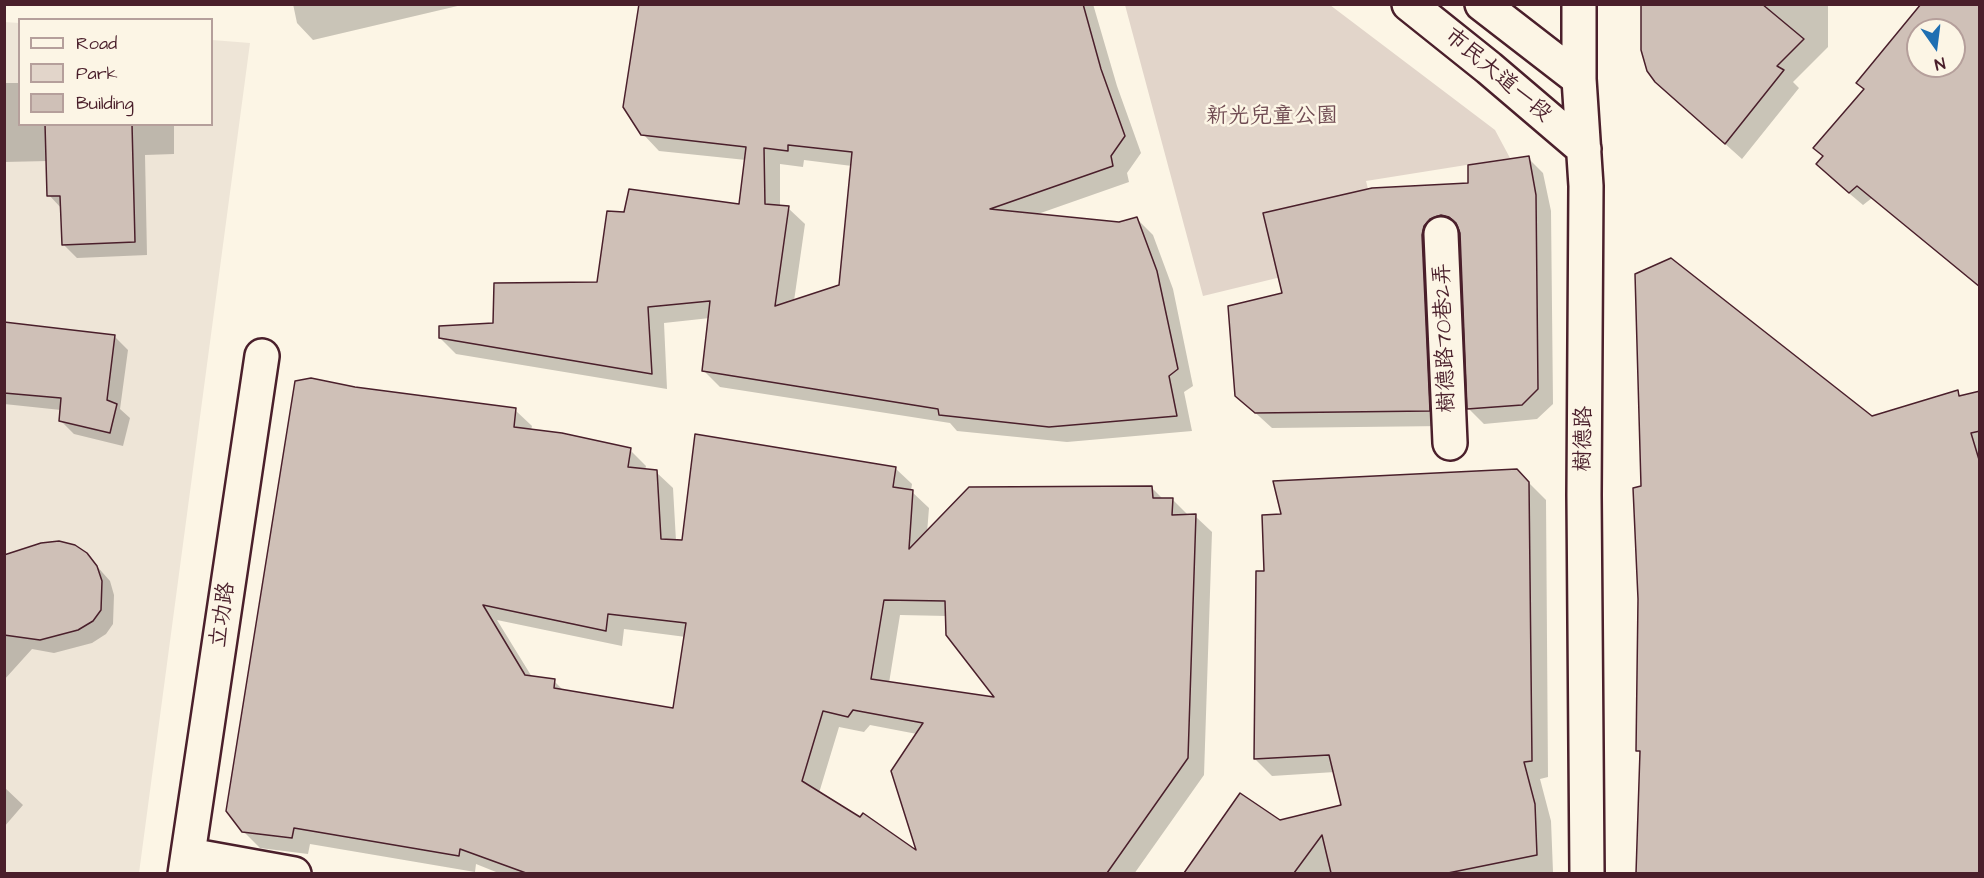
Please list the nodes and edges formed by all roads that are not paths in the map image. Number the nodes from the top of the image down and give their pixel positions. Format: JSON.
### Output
{"nodes":[{"id":1,"x":1409,"y":4,"type":"edge"},
{"id":2,"x":1482,"y":4,"type":"edge"},
{"id":3,"x":1579,"y":4,"type":"edge"},
{"id":4,"x":1579,"y":79,"type":"junction"},
{"id":5,"x":1584,"y":149,"type":"junction"},
{"id":6,"x":1441,"y":234,"type":"dead end"},
{"id":7,"x":262,"y":356,"type":"dead end"},
{"id":8,"x":1450,"y":443,"type":"dead end"},
{"id":9,"x":187,"y":864,"type":"edge"},
{"id":10,"x":294,"y":873,"type":"edge"},
{"id":11,"x":1587,"y":873,"type":"edge"}],
"edges":[{"from":1,"to":5,"type":"street","name":"市民大道一段"},
{"from":2,"to":4,"type":"street","name":"市民大道一段"},
{"from":3,"to":4,"type":"street","name":"樹德路"},
{"from":4,"to":5,"type":"street","name":"樹德路"},
{"from":5,"to":11,"type":"street","name":"樹德路"},
{"from":6,"to":8,"type":"street","name":"樹德路70巷2弄"},
{"from":7,"to":9,"type":"street","name":"立功路"},
{"from":9,"to":10,"type":"street"}]}
